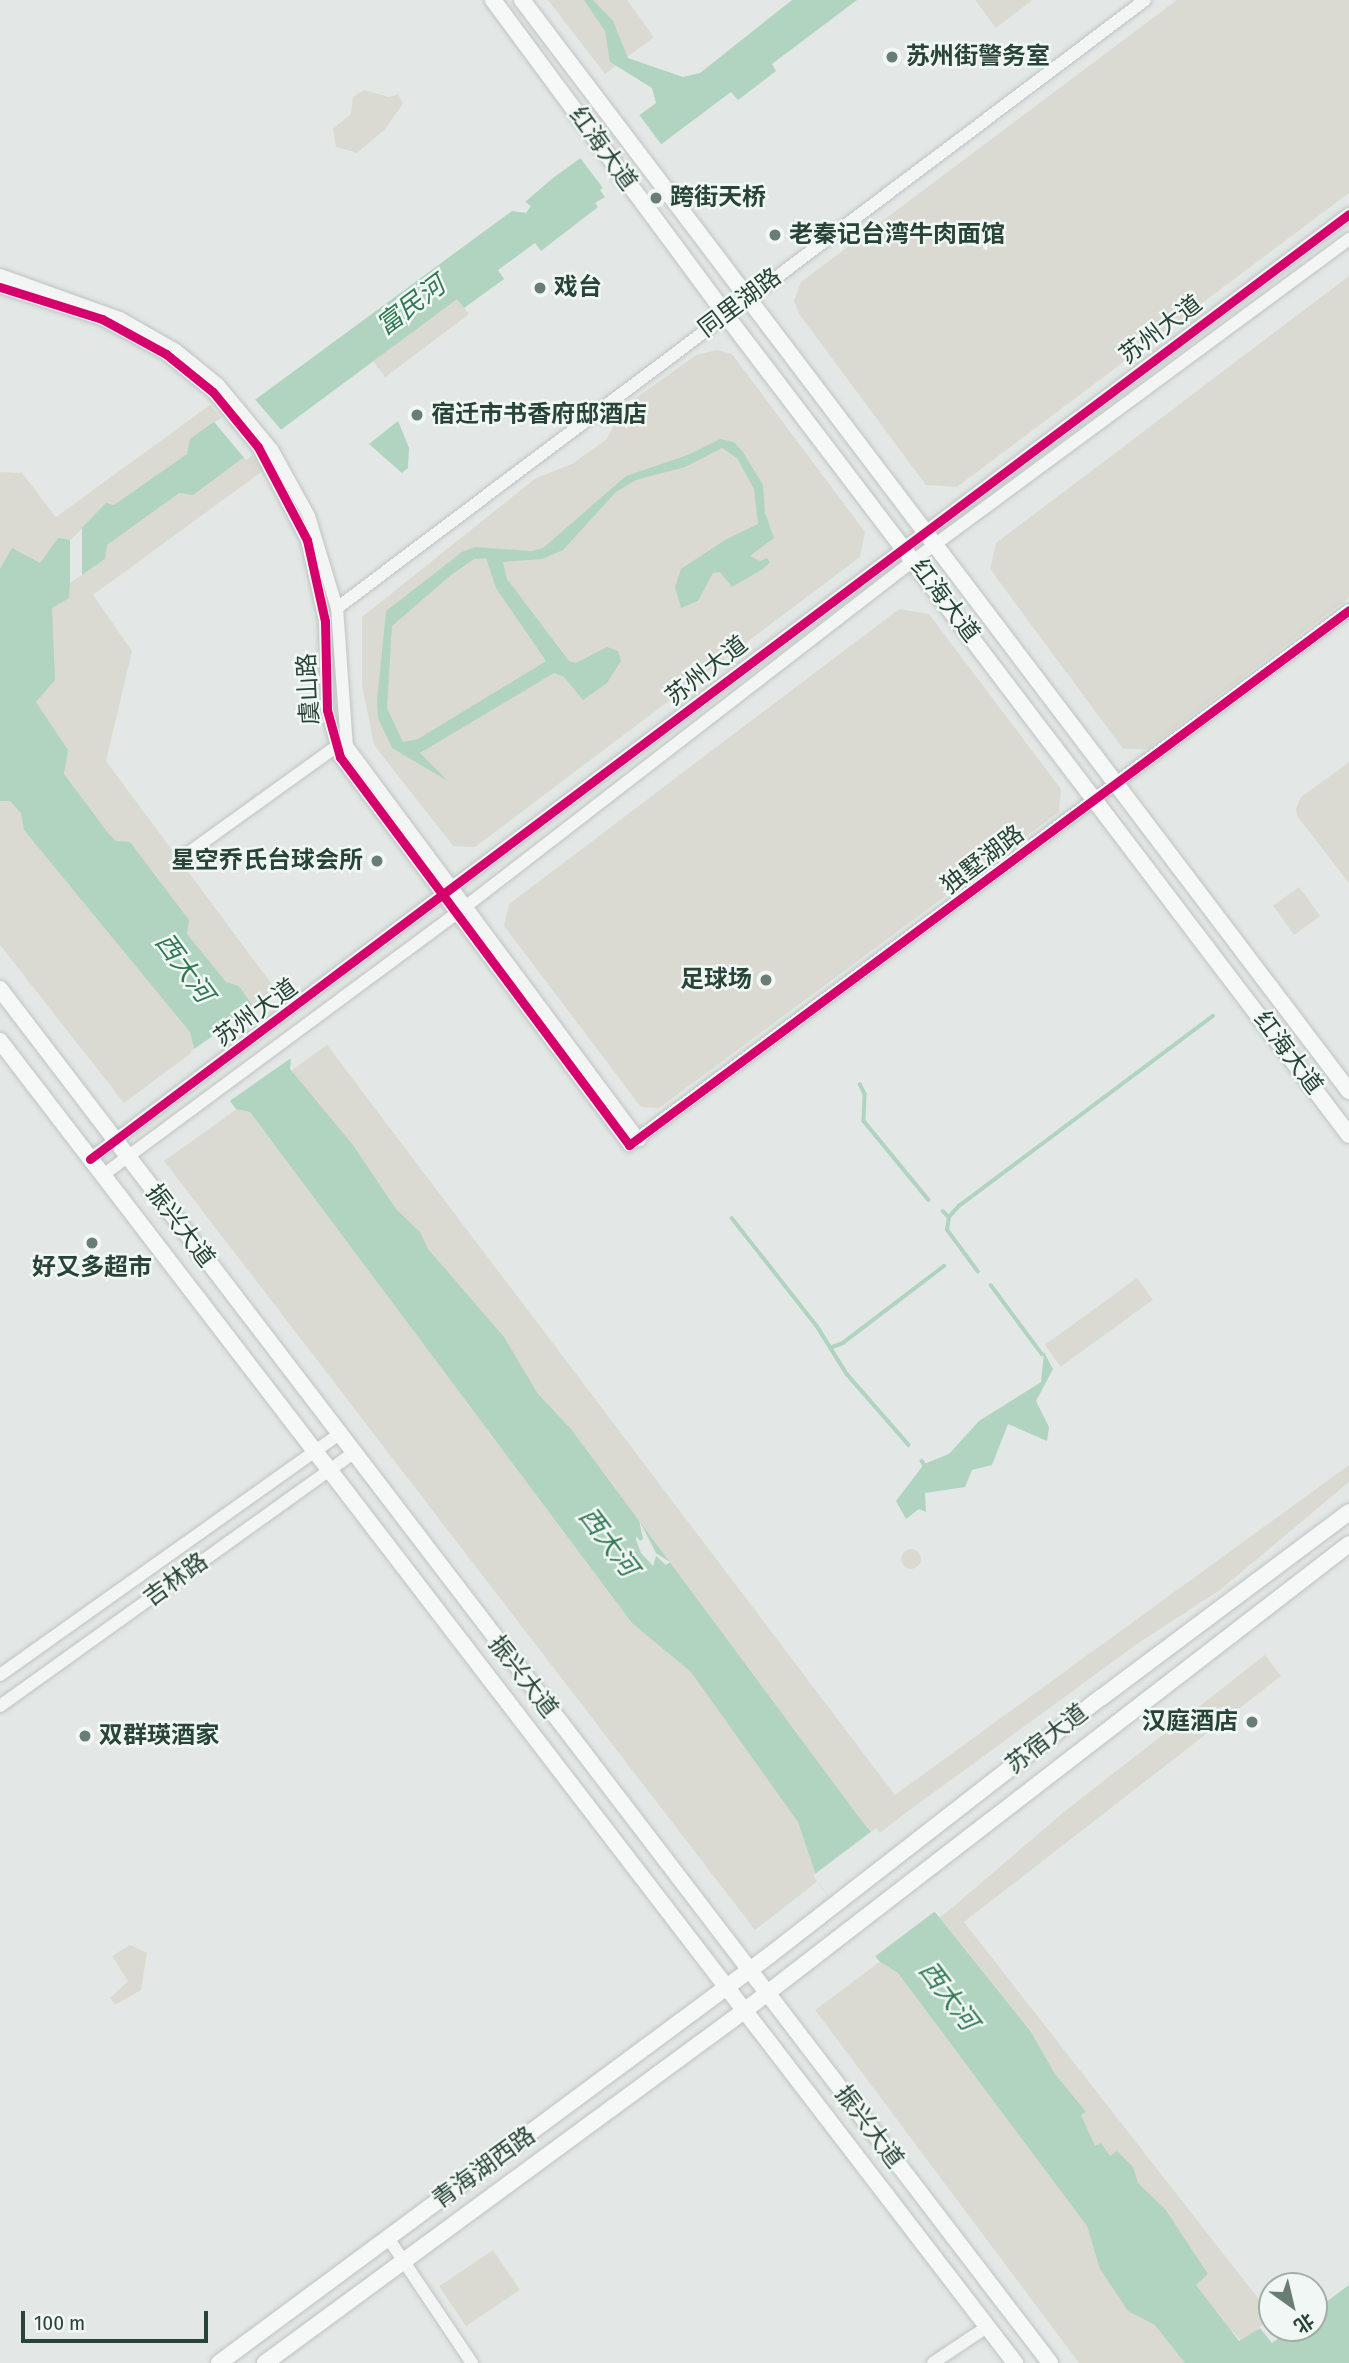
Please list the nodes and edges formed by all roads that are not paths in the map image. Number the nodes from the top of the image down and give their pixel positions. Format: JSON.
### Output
{"nodes":[{"id":1,"x":493,"y":0,"type":"edge"},
{"id":2,"x":522,"y":0,"type":"edge"},
{"id":3,"x":1145,"y":0,"type":"edge"},
{"id":4,"x":1349,"y":214,"type":"edge"},
{"id":5,"x":1349,"y":239,"type":"edge"},
{"id":6,"x":0,"y":275,"type":"edge"},
{"id":7,"x":0,"y":286,"type":"edge"},
{"id":8,"x":746,"y":298,"type":"junction"},
{"id":9,"x":725,"y":314,"type":"junction"},
{"id":10,"x":216,"y":388,"type":"junction"},
{"id":11,"x":262,"y":445,"type":"junction"},
{"id":12,"x":923,"y":530,"type":"junction"},
{"id":13,"x":902,"y":545,"type":"junction"},
{"id":14,"x":936,"y":545,"type":"junction"},
{"id":15,"x":914,"y":560,"type":"junction"},
{"id":16,"x":337,"y":608,"type":"junction"},
{"id":17,"x":1349,"y":610,"type":"edge"},
{"id":18,"x":341,"y":743,"type":"junction"},
{"id":19,"x":1116,"y":784,"type":"junction"},
{"id":20,"x":1096,"y":799,"type":"junction"},
{"id":21,"x":184,"y":856,"type":"dead end"},
{"id":22,"x":455,"y":890,"type":"junction"},
{"id":23,"x":444,"y":898,"type":"junction"},
{"id":24,"x":467,"y":906,"type":"junction"},
{"id":25,"x":456,"y":914,"type":"junction"},
{"id":26,"x":0,"y":989,"type":"edge"},
{"id":27,"x":0,"y":1041,"type":"edge"},
{"id":28,"x":1349,"y":1091,"type":"edge"},
{"id":29,"x":1349,"y":1135,"type":"edge"},
{"id":30,"x":115,"y":1140,"type":"junction"},
{"id":31,"x":640,"y":1140,"type":"junction"},
{"id":32,"x":128,"y":1156,"type":"junction"},
{"id":33,"x":90,"y":1159,"type":"junction"},
{"id":34,"x":103,"y":1175,"type":"junction"},
{"id":35,"x":338,"y":1435,"type":"junction"},
{"id":36,"x":316,"y":1449,"type":"junction"},
{"id":37,"x":352,"y":1454,"type":"junction"},
{"id":38,"x":332,"y":1467,"type":"junction"},
{"id":39,"x":1349,"y":1513,"type":"edge"},
{"id":40,"x":1349,"y":1544,"type":"edge"},
{"id":41,"x":0,"y":1675,"type":"edge"},
{"id":42,"x":0,"y":1706,"type":"edge"},
{"id":43,"x":748,"y":1970,"type":"junction"},
{"id":44,"x":726,"y":1986,"type":"junction"},
{"id":45,"x":766,"y":1994,"type":"junction"},
{"id":46,"x":744,"y":2011,"type":"junction"},
{"id":47,"x":388,"y":2238,"type":"junction"},
{"id":48,"x":402,"y":2263,"type":"junction"},
{"id":49,"x":987,"y":2327,"type":"junction"},
{"id":50,"x":219,"y":2363,"type":"edge"},
{"id":51,"x":265,"y":2363,"type":"edge"},
{"id":52,"x":472,"y":2363,"type":"edge"},
{"id":53,"x":933,"y":2363,"type":"edge"},
{"id":54,"x":1015,"y":2363,"type":"edge"},
{"id":55,"x":1050,"y":2363,"type":"edge"}],
"edges":[{"from":1,"to":9,"type":"main road","name":"红海大道"},
{"from":2,"to":8,"type":"main road","name":"红海大道"},
{"from":3,"to":8,"type":"street","name":"同里湖路"},
{"from":4,"to":12,"type":"street","name":"苏州大道"},
{"from":5,"to":14,"type":"street","name":"苏州大道"},
{"from":6,"to":10,"type":"street","name":"虞山路"},
{"from":7,"to":10,"type":"street","name":"虞山路"},
{"from":8,"to":9,"type":"street","name":"同里湖路"},
{"from":8,"to":12,"type":"main road","name":"红海大道"},
{"from":9,"to":13,"type":"main road","name":"红海大道"},
{"from":9,"to":16,"type":"street","name":"同里湖路"},
{"from":10,"to":11,"type":"street","name":"虞山路"},
{"from":11,"to":16,"type":"street","name":"虞山路"},
{"from":11,"to":18,"type":"street","name":"虞山路"},
{"from":12,"to":13,"type":"street","name":"苏州大道"},
{"from":12,"to":14,"type":"main road","name":"红海大道"},
{"from":13,"to":15,"type":"main road","name":"红海大道"},
{"from":13,"to":22,"type":"street","name":"苏州大道"},
{"from":14,"to":15,"type":"street","name":"苏州大道"},
{"from":14,"to":19,"type":"main road","name":"红海大道"},
{"from":15,"to":20,"type":"main road","name":"红海大道"},
{"from":15,"to":24,"type":"street","name":"苏州大道"},
{"from":16,"to":18,"type":"street","name":"虞山路"},
{"from":17,"to":19,"type":"street","name":"独墅湖路"},
{"from":18,"to":21,"type":"street"},
{"from":18,"to":22,"type":"street","name":"虞山路"},
{"from":18,"to":23,"type":"street","name":"虞山路"},
{"from":19,"to":20,"type":"street","name":"独墅湖路"},
{"from":19,"to":28,"type":"main road","name":"红海大道"},
{"from":20,"to":29,"type":"main road","name":"红海大道"},
{"from":20,"to":31,"type":"street","name":"独墅湖路"},
{"from":22,"to":23,"type":"street","name":"苏州大道"},
{"from":22,"to":24,"type":"street","name":"虞山路"},
{"from":23,"to":25,"type":"street","name":"虞山路"},
{"from":23,"to":30,"type":"street","name":"苏州大道"},
{"from":24,"to":25,"type":"street","name":"苏州大道"},
{"from":24,"to":31,"type":"street","name":"虞山路"},
{"from":25,"to":31,"type":"street","name":"虞山路"},
{"from":25,"to":32,"type":"street","name":"苏州大道"},
{"from":26,"to":30,"type":"main road","name":"振兴大道"},
{"from":27,"to":33,"type":"main road","name":"振兴大道"},
{"from":30,"to":32,"type":"main road","name":"振兴大道"},
{"from":30,"to":33,"type":"street","name":"苏州大道"},
{"from":32,"to":34,"type":"street","name":"苏州大道"},
{"from":32,"to":35,"type":"main road","name":"振兴大道"},
{"from":33,"to":34,"type":"main road","name":"振兴大道"},
{"from":34,"to":36,"type":"main road","name":"振兴大道"},
{"from":35,"to":36,"type":"street","name":"吉林路"},
{"from":35,"to":37,"type":"main road","name":"振兴大道"},
{"from":36,"to":38,"type":"main road","name":"振兴大道"},
{"from":36,"to":41,"type":"street","name":"吉林路"},
{"from":37,"to":38,"type":"street","name":"吉林路"},
{"from":37,"to":43,"type":"main road","name":"振兴大道"},
{"from":38,"to":42,"type":"street","name":"吉林路"},
{"from":38,"to":44,"type":"main road","name":"振兴大道"},
{"from":39,"to":43,"type":"main road","name":"苏宿大道"},
{"from":40,"to":45,"type":"main road","name":"苏宿大道"},
{"from":43,"to":44,"type":"main road","name":"青海湖西路"},
{"from":43,"to":45,"type":"main road","name":"振兴大道"},
{"from":44,"to":46,"type":"main road","name":"振兴大道"},
{"from":44,"to":47,"type":"main road","name":"青海湖西路"},
{"from":45,"to":46,"type":"main road","name":"青海湖西路"},
{"from":45,"to":55,"type":"main road","name":"振兴大道"},
{"from":46,"to":48,"type":"main road","name":"青海湖西路"},
{"from":46,"to":49,"type":"main road","name":"振兴大道"},
{"from":47,"to":48,"type":"street"},
{"from":47,"to":50,"type":"main road","name":"青海湖西路"},
{"from":48,"to":51,"type":"main road","name":"青海湖西路"},
{"from":48,"to":52,"type":"street"},
{"from":49,"to":53,"type":"street"},
{"from":49,"to":54,"type":"main road","name":"振兴大道"}]}
